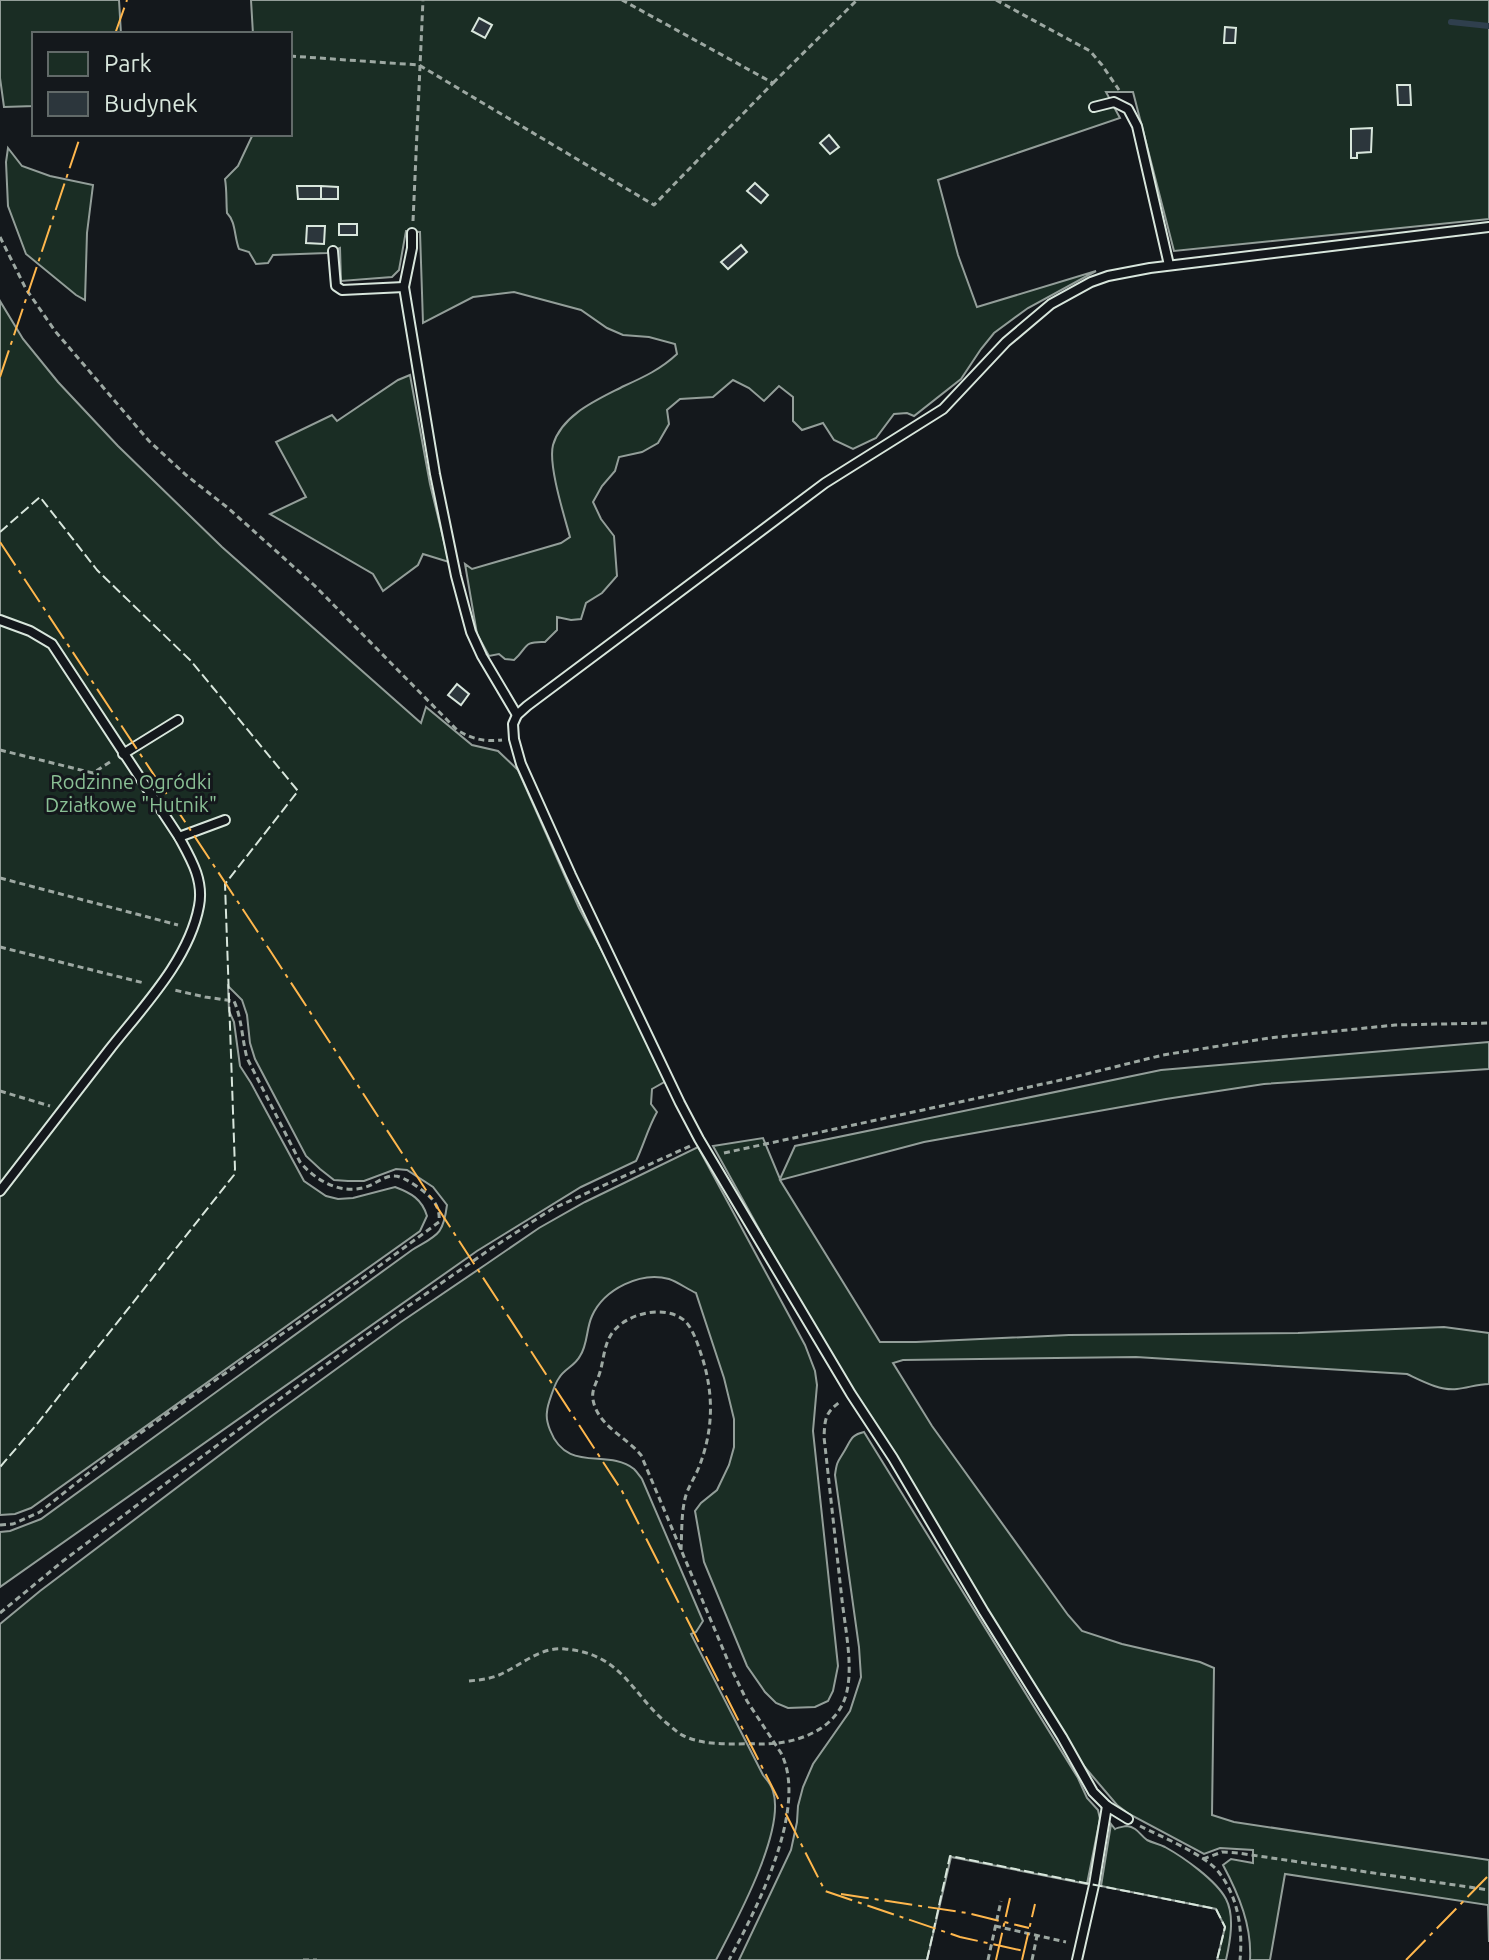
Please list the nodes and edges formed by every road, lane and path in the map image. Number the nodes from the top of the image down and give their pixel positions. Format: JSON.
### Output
{"nodes":[{"id":1,"x":423,"y":0,"type":"edge"},
{"id":2,"x":622,"y":0,"type":"edge"},
{"id":3,"x":857,"y":0,"type":"edge"},
{"id":4,"x":996,"y":0,"type":"edge"},
{"id":5,"x":292,"y":56,"type":"edge"},
{"id":6,"x":419,"y":65,"type":"junction"},
{"id":7,"x":773,"y":83,"type":"junction"},
{"id":8,"x":1094,"y":107,"type":"dead end"},
{"id":9,"x":1128,"y":109,"type":"junction"},
{"id":10,"x":1489,"y":227,"type":"edge"},
{"id":11,"x":412,"y":233,"type":"joint"},
{"id":12,"x":0,"y":237,"type":"edge"},
{"id":13,"x":333,"y":251,"type":"dead end"},
{"id":14,"x":1169,"y":265,"type":"junction"},
{"id":15,"x":404,"y":287,"type":"junction"},
{"id":16,"x":0,"y":620,"type":"edge"},
{"id":17,"x":517,"y":715,"type":"junction"},
{"id":18,"x":178,"y":720,"type":"dead end"},
{"id":19,"x":514,"y":739,"type":"junction"},
{"id":20,"x":0,"y":750,"type":"edge"},
{"id":21,"x":123,"y":754,"type":"junction"},
{"id":22,"x":225,"y":820,"type":"dead end"},
{"id":23,"x":179,"y":837,"type":"junction"},
{"id":24,"x":0,"y":878,"type":"edge"},
{"id":25,"x":194,"y":923,"type":"junction"},
{"id":26,"x":0,"y":947,"type":"edge"},
{"id":27,"x":159,"y":987,"type":"junction"},
{"id":28,"x":1489,"y":1023,"type":"edge"},
{"id":29,"x":0,"y":1091,"type":"edge"},
{"id":30,"x":63,"y":1110,"type":"junction"},
{"id":31,"x":701,"y":1141,"type":"junction"},
{"id":32,"x":709,"y":1156,"type":"junction"},
{"id":33,"x":0,"y":1191,"type":"edge"},
{"id":34,"x":851,"y":1394,"type":"junction"},
{"id":35,"x":0,"y":1525,"type":"edge"},
{"id":36,"x":681,"y":1550,"type":"junction"},
{"id":37,"x":0,"y":1613,"type":"edge"},
{"id":38,"x":469,"y":1681,"type":"dead end"},
{"id":39,"x":774,"y":1744,"type":"junction"},
{"id":40,"x":1107,"y":1806,"type":"junction"},
{"id":41,"x":1128,"y":1819,"type":"joint"},
{"id":42,"x":1203,"y":1859,"type":"junction"},
{"id":43,"x":1489,"y":1890,"type":"edge"},
{"id":44,"x":1001,"y":1901,"type":"dead end"},
{"id":45,"x":995,"y":1926,"type":"junction"},
{"id":46,"x":1037,"y":1936,"type":"junction"},
{"id":47,"x":1080,"y":1946,"type":"junction"},
{"id":48,"x":303,"y":1960,"type":"edge"},
{"id":49,"x":317,"y":1960,"type":"edge"},
{"id":50,"x":729,"y":1960,"type":"edge"},
{"id":51,"x":988,"y":1960,"type":"edge"},
{"id":52,"x":1032,"y":1960,"type":"edge"},
{"id":53,"x":1077,"y":1960,"type":"edge"},
{"id":54,"x":1240,"y":1960,"type":"edge"}],
"edges":[{"from":1,"to":6,"type":"path"},
{"from":2,"to":7,"type":"path"},
{"from":3,"to":7,"type":"path"},
{"from":4,"to":9,"type":"path"},
{"from":5,"to":6,"type":"path"},
{"from":6,"to":7,"type":"path"},
{"from":6,"to":11,"type":"path"},
{"from":8,"to":9,"type":"lane"},
{"from":9,"to":14,"type":"lane"},
{"from":10,"to":14,"type":"lane"},
{"from":11,"to":15,"type":"lane"},
{"from":12,"to":19,"type":"path"},
{"from":13,"to":15,"type":"lane"},
{"from":14,"to":17,"type":"lane"},
{"from":15,"to":17,"type":"lane"},
{"from":16,"to":21,"type":"lane"},
{"from":17,"to":19,"type":"lane"},
{"from":18,"to":21,"type":"lane"},
{"from":19,"to":31,"type":"lane"},
{"from":20,"to":21,"type":"path"},
{"from":21,"to":23,"type":"lane"},
{"from":22,"to":23,"type":"lane"},
{"from":23,"to":25,"type":"lane"},
{"from":24,"to":25,"type":"path"},
{"from":25,"to":27,"type":"lane"},
{"from":26,"to":27,"type":"path"},
{"from":27,"to":30,"type":"lane"},
{"from":27,"to":35,"type":"path"},
{"from":28,"to":32,"type":"path"},
{"from":29,"to":30,"type":"path"},
{"from":30,"to":33,"type":"lane"},
{"from":31,"to":32,"type":"lane"},
{"from":31,"to":37,"type":"path"},
{"from":32,"to":34,"type":"lane"},
{"from":34,"to":39,"type":"path"},
{"from":34,"to":40,"type":"lane"},
{"from":36,"to":36,"type":"path"},
{"from":36,"to":39,"type":"path"},
{"from":38,"to":39,"type":"path"},
{"from":39,"to":50,"type":"path"},
{"from":40,"to":41,"type":"lane"},
{"from":40,"to":47,"type":"lane"},
{"from":41,"to":42,"type":"path"},
{"from":42,"to":43,"type":"path"},
{"from":42,"to":54,"type":"path"},
{"from":44,"to":45,"type":"path"},
{"from":45,"to":46,"type":"path"},
{"from":45,"to":51,"type":"path"},
{"from":46,"to":47,"type":"path"},
{"from":46,"to":52,"type":"path"},
{"from":47,"to":53,"type":"lane"},
{"from":48,"to":49,"type":"path"}]}
